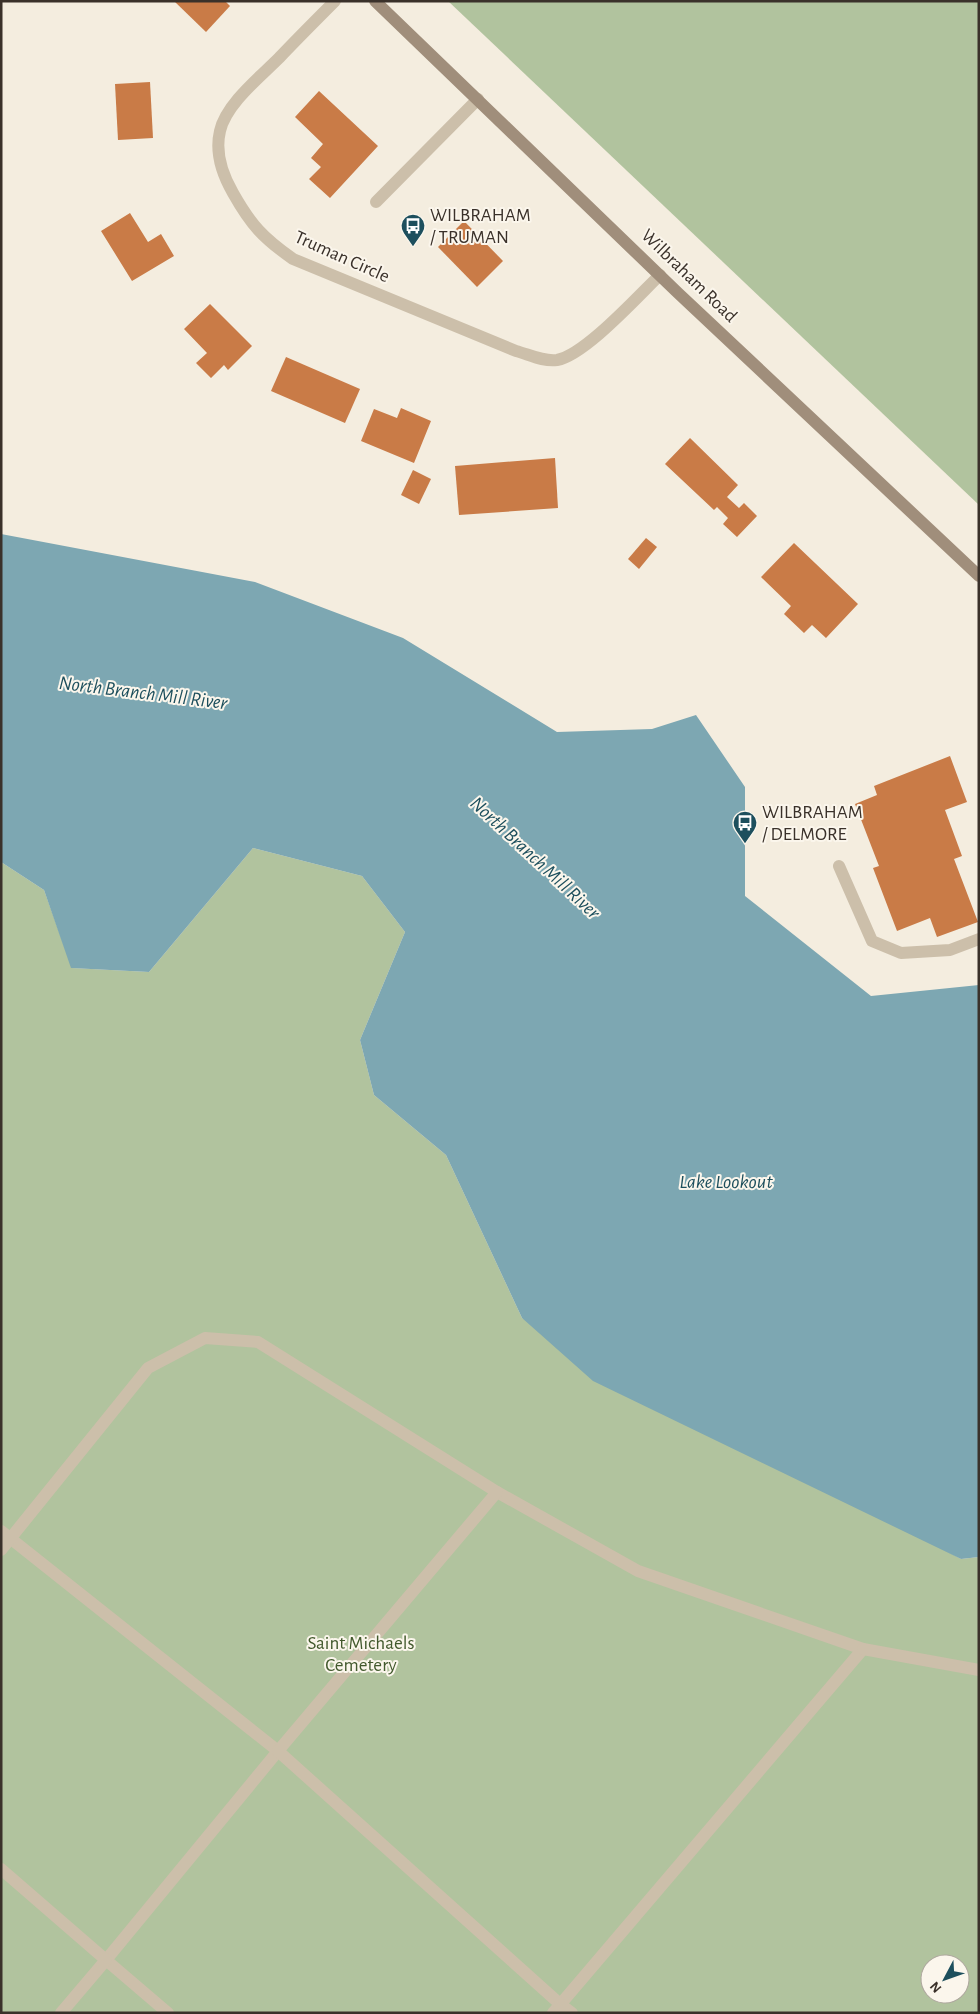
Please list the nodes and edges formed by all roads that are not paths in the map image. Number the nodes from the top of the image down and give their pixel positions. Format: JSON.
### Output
{"nodes":[{"id":1,"x":335,"y":1,"type":"edge"},
{"id":2,"x":375,"y":1,"type":"edge"},
{"id":3,"x":478,"y":99,"type":"junction"},
{"id":4,"x":376,"y":202,"type":"dead end"},
{"id":5,"x":660,"y":275,"type":"junction"},
{"id":6,"x":979,"y":576,"type":"edge"},
{"id":7,"x":839,"y":866,"type":"dead end"},
{"id":8,"x":979,"y":939,"type":"edge"},
{"id":9,"x":497,"y":1492,"type":"junction"},
{"id":10,"x":6,"y":1535,"type":"edge"},
{"id":11,"x":1,"y":1550,"type":"edge"},
{"id":12,"x":863,"y":1649,"type":"junction"},
{"id":13,"x":979,"y":1670,"type":"edge"},
{"id":14,"x":278,"y":1751,"type":"junction"},
{"id":15,"x":1,"y":1869,"type":"edge"},
{"id":16,"x":106,"y":1960,"type":"junction"},
{"id":17,"x":556,"y":2008,"type":"edge"},
{"id":18,"x":60,"y":2013,"type":"edge"},
{"id":19,"x":168,"y":2013,"type":"edge"},
{"id":20,"x":572,"y":2013,"type":"edge"}],
"edges":[{"from":1,"to":5,"type":"street","name":"Truman Circle"},
{"from":2,"to":3,"type":"main road","name":"Wilbraham Road"},
{"from":3,"to":4,"type":"street"},
{"from":3,"to":5,"type":"main road","name":"Wilbraham Road"},
{"from":5,"to":6,"type":"main road","name":"Wilbraham Road"},
{"from":7,"to":8,"type":"street"},
{"from":9,"to":10,"type":"street"},
{"from":9,"to":12,"type":"street"},
{"from":9,"to":14,"type":"street"},
{"from":10,"to":11,"type":"street"},
{"from":10,"to":14,"type":"street"},
{"from":12,"to":13,"type":"street"},
{"from":12,"to":17,"type":"street"},
{"from":14,"to":16,"type":"street"},
{"from":14,"to":17,"type":"street"},
{"from":15,"to":16,"type":"street"},
{"from":16,"to":18,"type":"street"},
{"from":16,"to":19,"type":"street"},
{"from":17,"to":20,"type":"street"}]}
